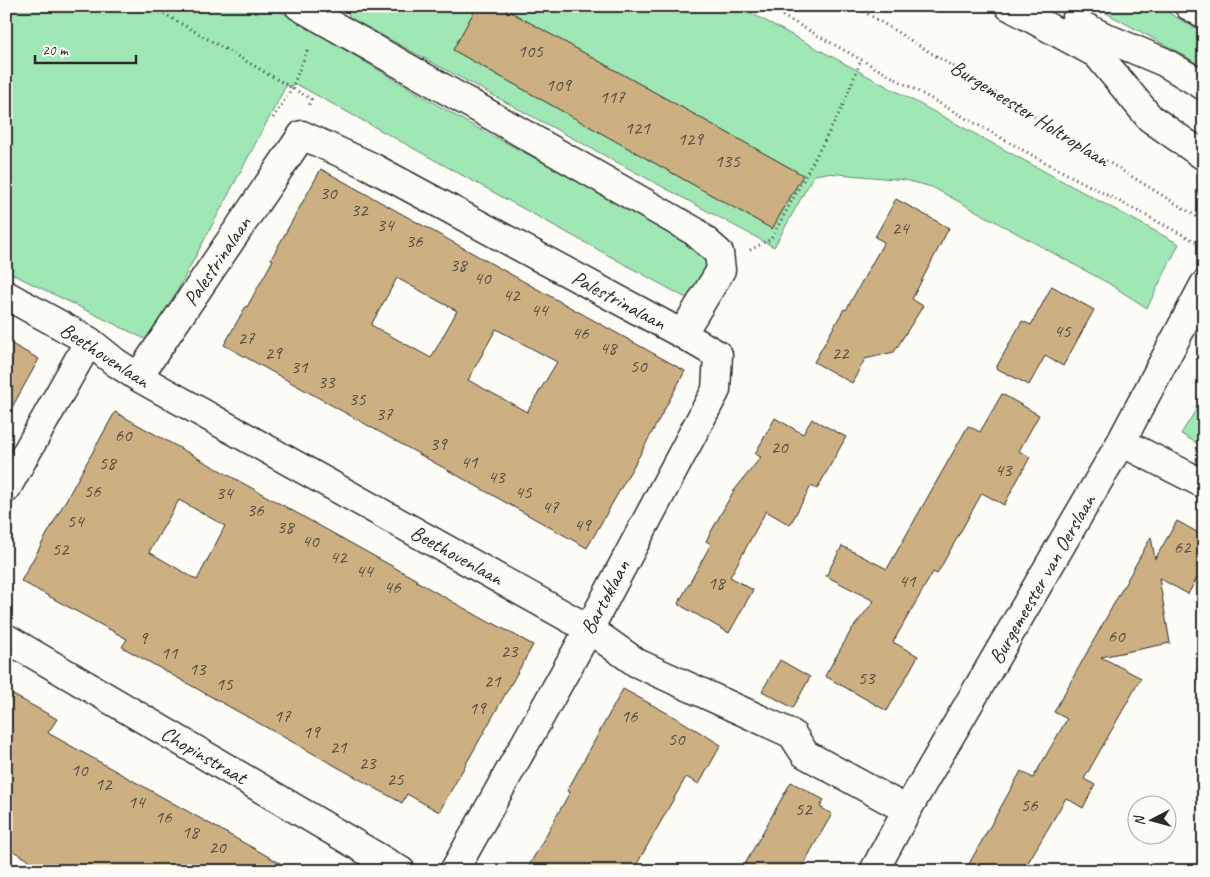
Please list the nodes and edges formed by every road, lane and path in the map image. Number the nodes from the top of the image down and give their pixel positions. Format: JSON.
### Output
{"nodes":[{"id":1,"x":150,"y":6,"type":"edge"},
{"id":2,"x":299,"y":6,"type":"edge"},
{"id":3,"x":765,"y":6,"type":"edge"},
{"id":4,"x":855,"y":6,"type":"edge"},
{"id":5,"x":1008,"y":6,"type":"edge"},
{"id":6,"x":1044,"y":6,"type":"edge"},
{"id":7,"x":1189,"y":6,"type":"edge"},
{"id":8,"x":1204,"y":14,"type":"edge"},
{"id":9,"x":861,"y":60,"type":"junction"},
{"id":10,"x":1204,"y":86,"type":"edge"},
{"id":11,"x":292,"y":88,"type":"dead end"},
{"id":12,"x":1204,"y":156,"type":"edge"},
{"id":13,"x":1204,"y":220,"type":"edge"},
{"id":14,"x":1204,"y":246,"type":"edge"},
{"id":15,"x":720,"y":264,"type":"junction"},
{"id":16,"x":1204,"y":285,"type":"edge"},
{"id":17,"x":6,"y":295,"type":"edge"},
{"id":18,"x":682,"y":334,"type":"junction"},
{"id":19,"x":89,"y":341,"type":"junction"},
{"id":20,"x":138,"y":377,"type":"junction"},
{"id":21,"x":1122,"y":442,"type":"junction"},
{"id":22,"x":1204,"y":484,"type":"edge"},
{"id":23,"x":6,"y":489,"type":"edge"},
{"id":24,"x":589,"y":629,"type":"junction"},
{"id":25,"x":6,"y":638,"type":"edge"},
{"id":26,"x":907,"y":810,"type":"junction"},
{"id":27,"x":401,"y":871,"type":"edge"},
{"id":28,"x":454,"y":871,"type":"edge"},
{"id":29,"x":874,"y":871,"type":"edge"}],
"edges":[{"from":1,"to":11,"type":"path"},
{"from":2,"to":15,"type":"street"},
{"from":3,"to":9,"type":"path"},
{"from":4,"to":13,"type":"path","name":"Burgemeester Holtroplaan"},
{"from":5,"to":12,"type":"street"},
{"from":6,"to":10,"type":"street"},
{"from":7,"to":8,"type":"street"},
{"from":9,"to":14,"type":"path"},
{"from":9,"to":15,"type":"path"},
{"from":15,"to":18,"type":"street","name":"Palestrinalaan"},
{"from":16,"to":21,"type":"street","name":"Burgemeester van Oerslaan"},
{"from":17,"to":19,"type":"street","name":"Beethovenlaan"},
{"from":18,"to":20,"type":"street","name":"Palestrinalaan"},
{"from":18,"to":24,"type":"street","name":"Bartoklaan"},
{"from":19,"to":20,"type":"street","name":"Beethovenlaan"},
{"from":19,"to":23,"type":"street"},
{"from":20,"to":24,"type":"street","name":"Beethovenlaan"},
{"from":21,"to":22,"type":"street"},
{"from":21,"to":26,"type":"street","name":"Burgemeester van Oerslaan"},
{"from":24,"to":26,"type":"street","name":"Beethovenlaan"},
{"from":24,"to":28,"type":"street","name":"Bartoklaan"},
{"from":25,"to":27,"type":"street","name":"Chopinstraat"},
{"from":26,"to":29,"type":"street","name":"Burgemeester van Oerslaan"}]}
